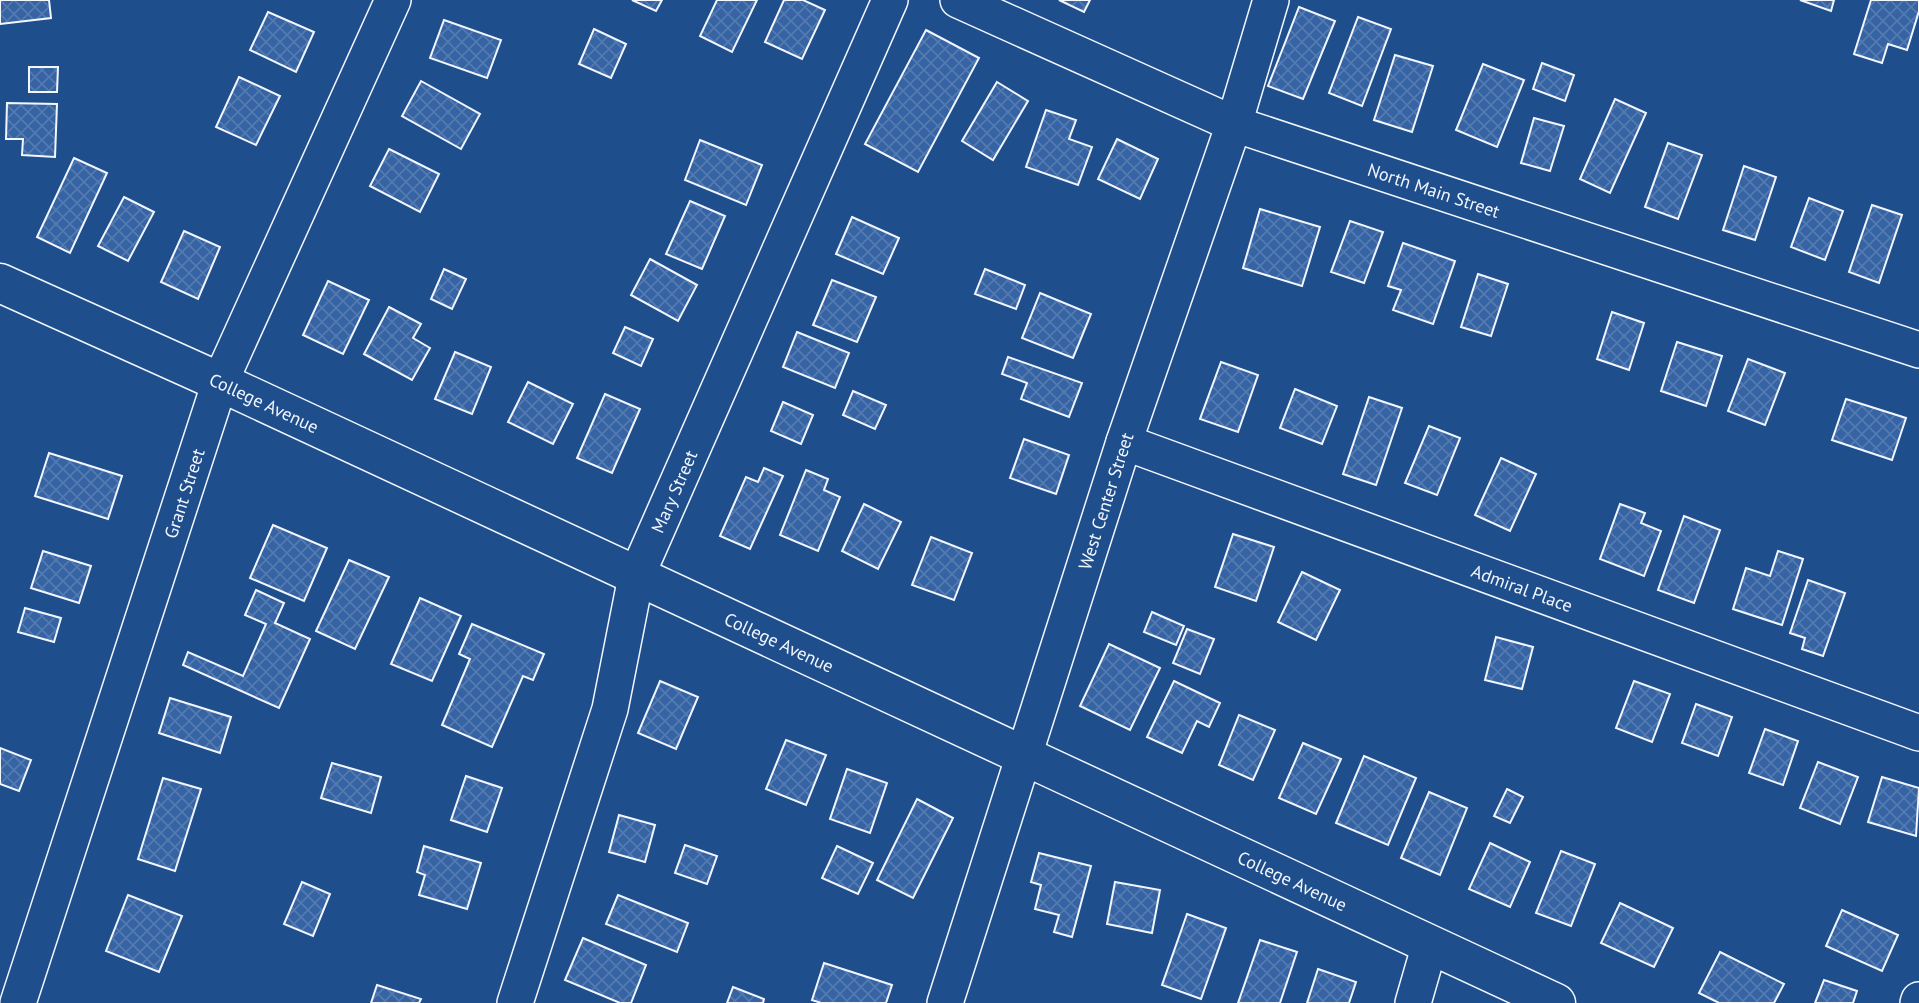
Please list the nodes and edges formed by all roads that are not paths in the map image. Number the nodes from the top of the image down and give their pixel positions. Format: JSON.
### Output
{"nodes":[{"id":1,"x":393,"y":0,"type":"edge"},
{"id":2,"x":890,"y":0,"type":"edge"},
{"id":3,"x":958,"y":0,"type":"edge"},
{"id":4,"x":1271,"y":0,"type":"edge"},
{"id":5,"x":1234,"y":124,"type":"junction"},
{"id":6,"x":0,"y":283,"type":"edge"},
{"id":7,"x":1919,"y":350,"type":"edge"},
{"id":8,"x":220,"y":382,"type":"junction"},
{"id":9,"x":1124,"y":442,"type":"junction"},
{"id":10,"x":636,"y":577,"type":"junction"},
{"id":11,"x":1919,"y":733,"type":"edge"},
{"id":12,"x":1024,"y":757,"type":"junction"},
{"id":13,"x":1430,"y":943,"type":"junction"},
{"id":14,"x":18,"y":1003,"type":"edge"},
{"id":15,"x":514,"y":1003,"type":"edge"},
{"id":16,"x":945,"y":1003,"type":"edge"},
{"id":17,"x":1413,"y":1003,"type":"edge"},
{"id":18,"x":1556,"y":1003,"type":"edge"}],
"edges":[{"from":1,"to":8,"type":"street","name":"Grant Street"},
{"from":2,"to":10,"type":"street","name":"Mary Street"},
{"from":3,"to":5,"type":"street","name":"North Main Street"},
{"from":4,"to":5,"type":"street","name":"West Center Street"},
{"from":5,"to":7,"type":"street","name":"North Main Street"},
{"from":5,"to":9,"type":"street","name":"West Center Street"},
{"from":6,"to":8,"type":"main road","name":"College Avenue"},
{"from":8,"to":10,"type":"main road","name":"College Avenue"},
{"from":8,"to":14,"type":"street","name":"Grant Street"},
{"from":9,"to":11,"type":"street","name":"Admiral Place"},
{"from":9,"to":12,"type":"street","name":"West Center Street"},
{"from":10,"to":12,"type":"main road","name":"College Avenue"},
{"from":10,"to":15,"type":"street","name":"Mary Street"},
{"from":12,"to":13,"type":"main road","name":"College Avenue"},
{"from":12,"to":16,"type":"street","name":"West Center Street"},
{"from":13,"to":17,"type":"street"},
{"from":13,"to":18,"type":"main road","name":"College Avenue"}]}
